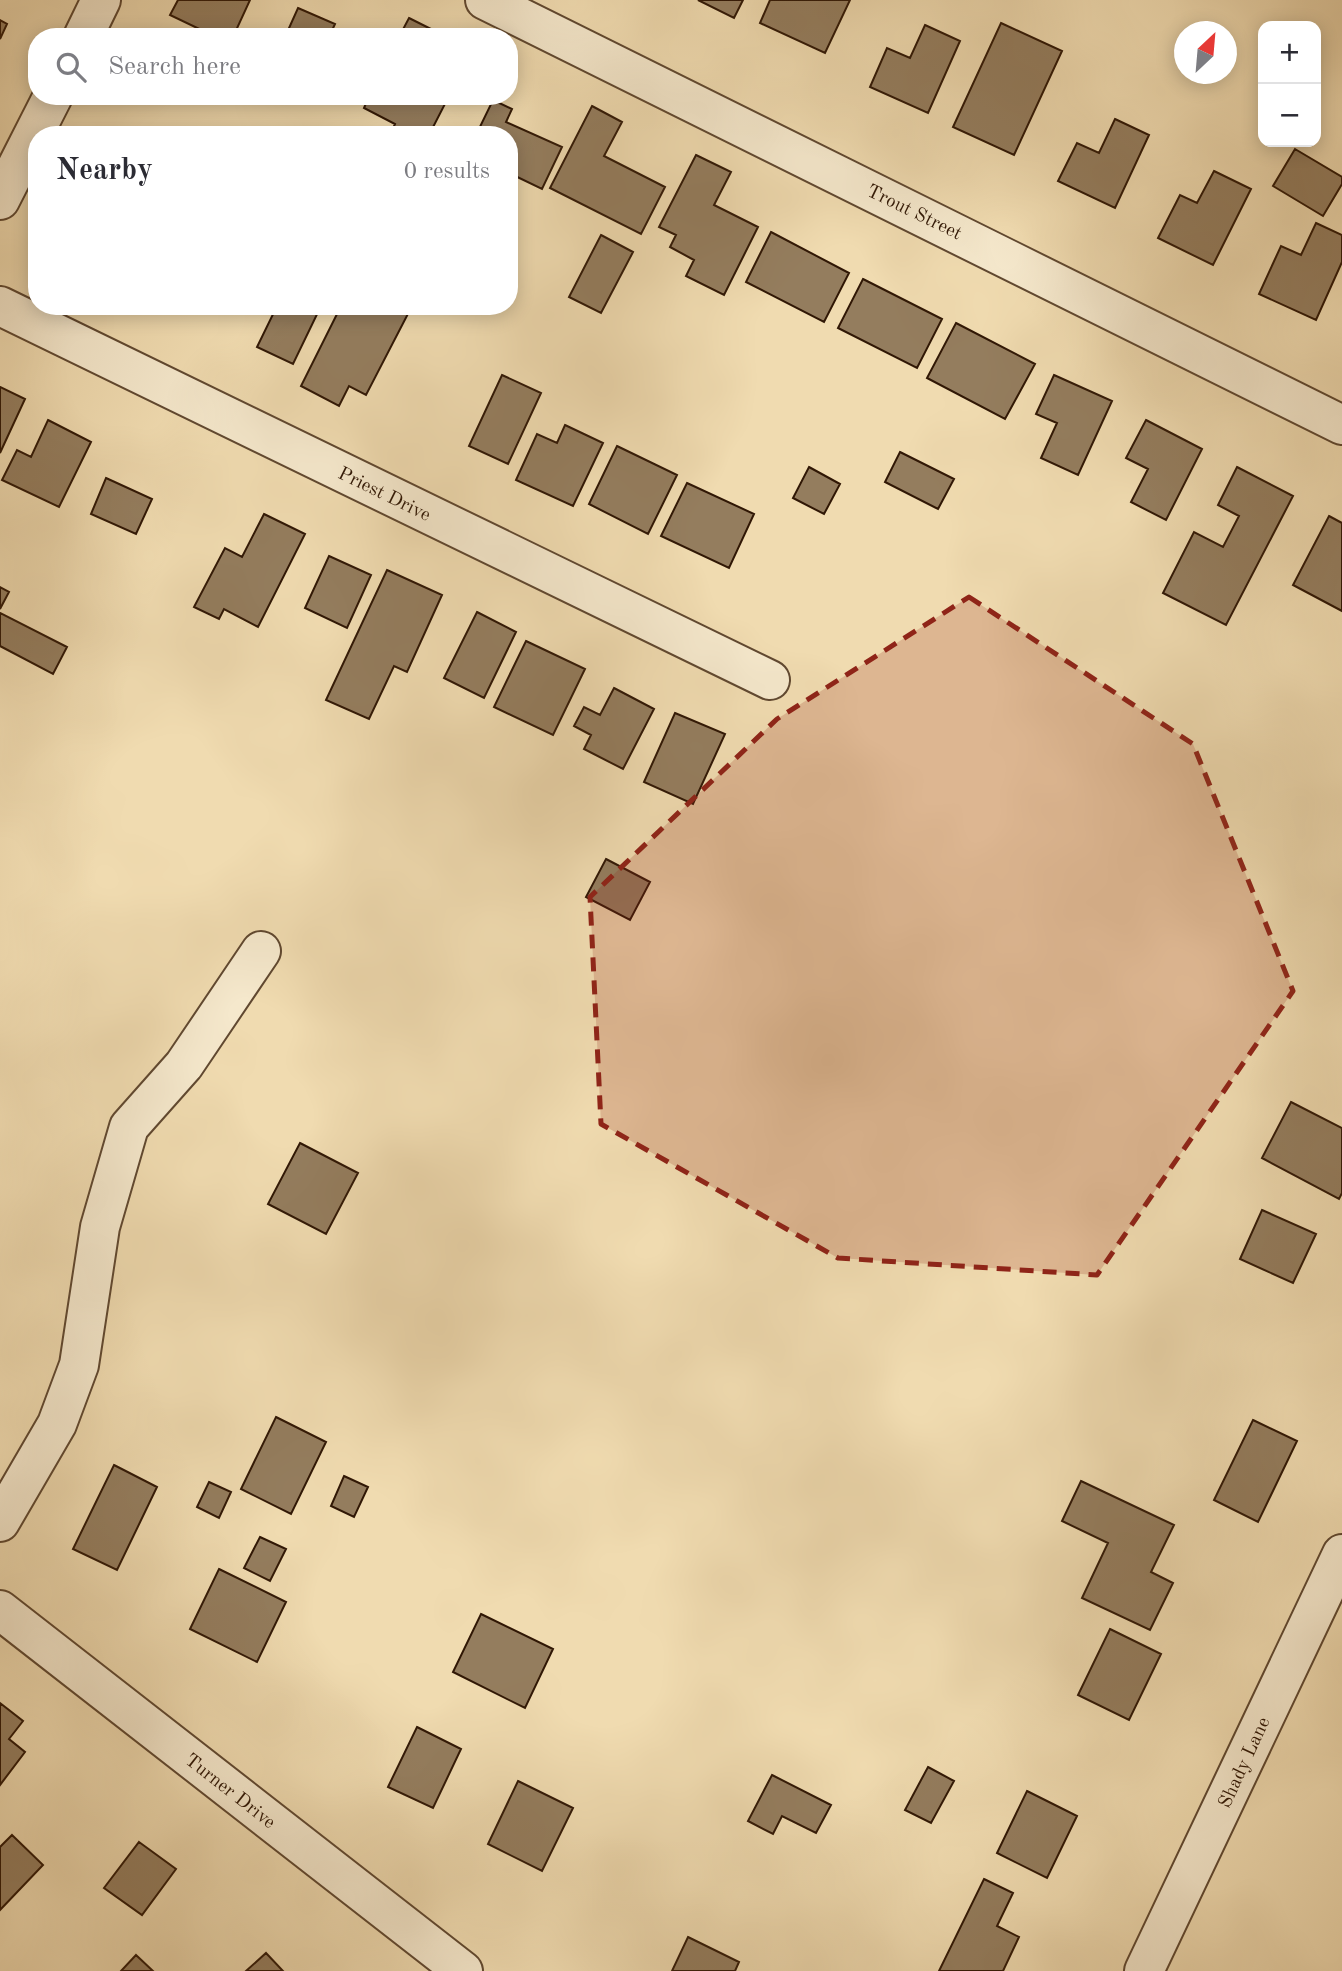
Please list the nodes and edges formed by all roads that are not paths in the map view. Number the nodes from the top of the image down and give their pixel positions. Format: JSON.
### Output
{"nodes":[{"id":1,"x":101,"y":0,"type":"edge"},
{"id":2,"x":485,"y":0,"type":"edge"},
{"id":3,"x":87,"y":28,"type":"edge"},
{"id":4,"x":48,"y":105,"type":"edge"},
{"id":5,"x":37,"y":126,"type":"edge"},
{"id":6,"x":28,"y":144,"type":"edge"},
{"id":7,"x":0,"y":200,"type":"edge"},
{"id":8,"x":0,"y":306,"type":"edge"},
{"id":9,"x":1342,"y":425,"type":"edge"},
{"id":10,"x":770,"y":680,"type":"dead end"},
{"id":11,"x":261,"y":951,"type":"dead end"},
{"id":12,"x":0,"y":1522,"type":"edge"},
{"id":13,"x":1342,"y":1554,"type":"edge"},
{"id":14,"x":0,"y":1610,"type":"edge"},
{"id":15,"x":455,"y":1969,"type":"edge"},
{"id":16,"x":1144,"y":1971,"type":"edge"}],
"edges":[{"from":1,"to":3,"type":"street"},
{"from":2,"to":9,"type":"street","name":"Trout Street"},
{"from":4,"to":5,"type":"street"},
{"from":6,"to":7,"type":"street"},
{"from":8,"to":10,"type":"street","name":"Priest Drive"},
{"from":11,"to":12,"type":"street"},
{"from":13,"to":16,"type":"street","name":"Shady Lane"},
{"from":14,"to":15,"type":"street","name":"Turner Drive"}]}
